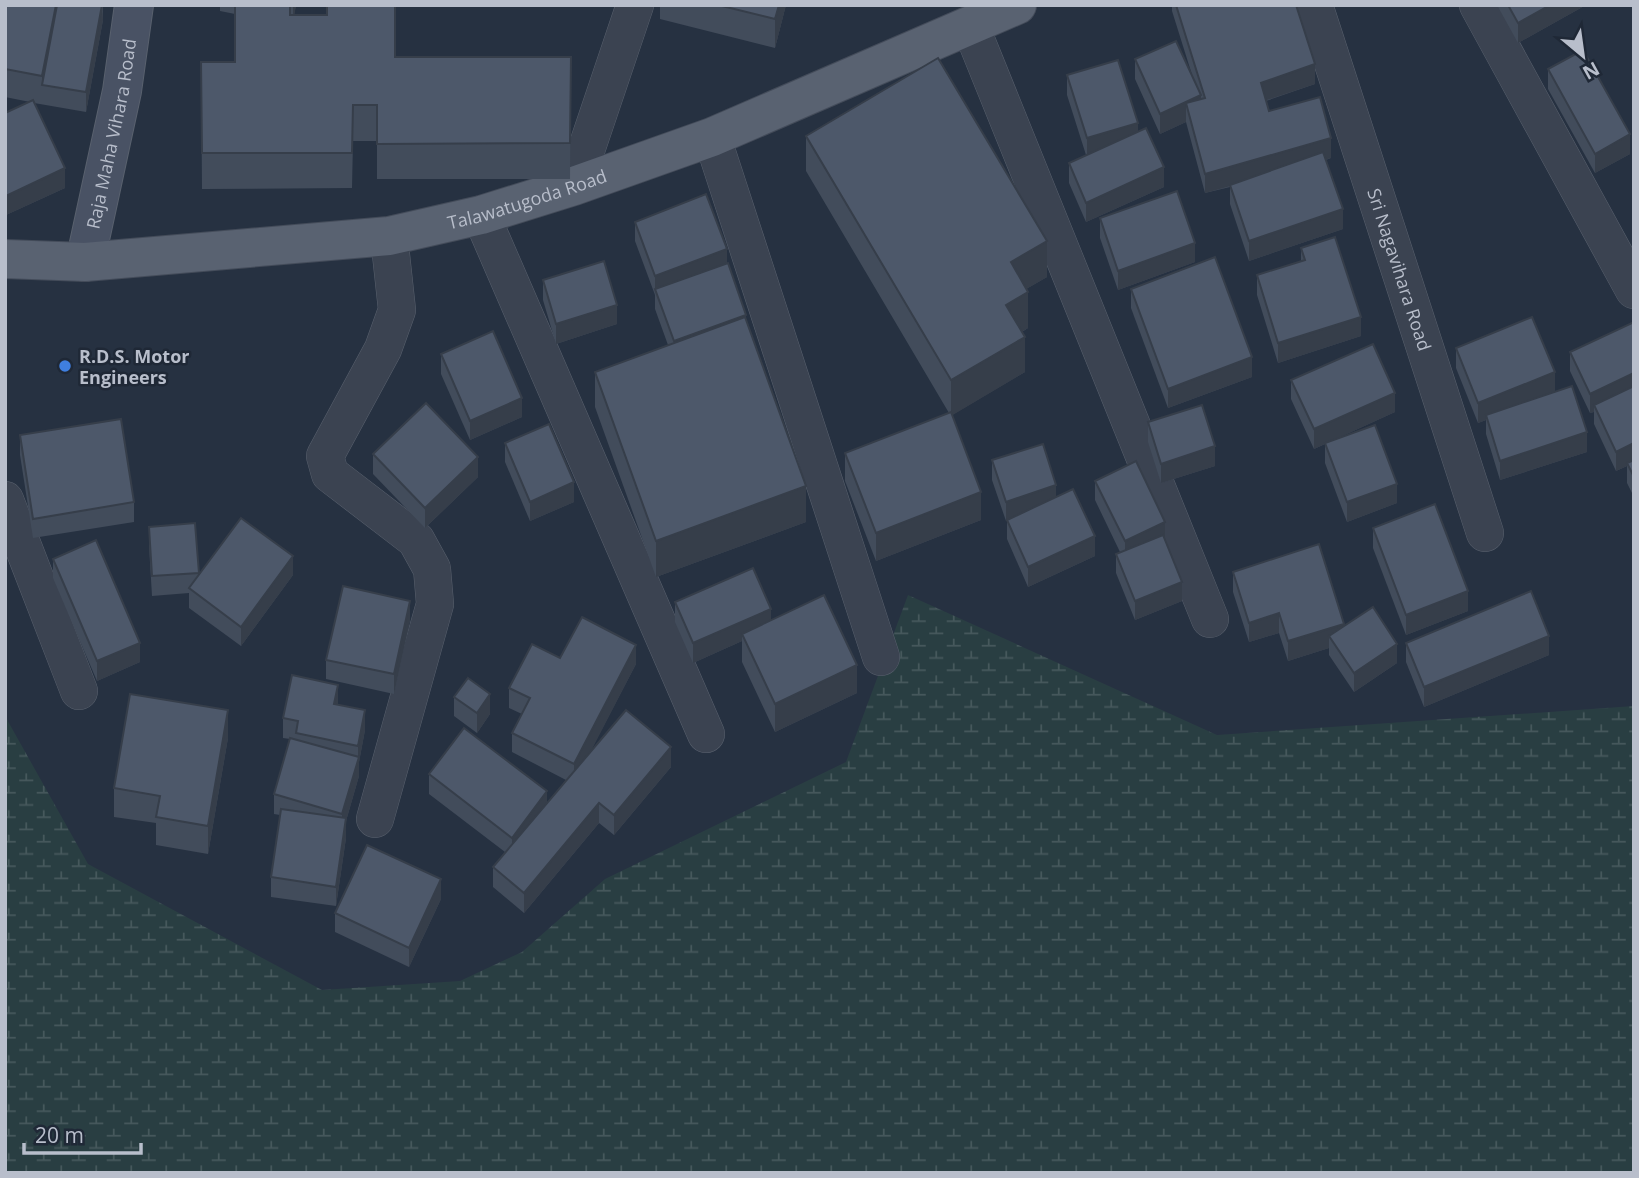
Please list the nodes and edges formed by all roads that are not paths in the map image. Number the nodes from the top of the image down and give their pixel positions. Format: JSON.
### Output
{"nodes":[{"id":1,"x":134,"y":5,"type":"edge"},
{"id":2,"x":635,"y":5,"type":"edge"},
{"id":3,"x":1017,"y":5,"type":"edge"},
{"id":4,"x":1314,"y":5,"type":"edge"},
{"id":5,"x":1478,"y":5,"type":"edge"},
{"id":6,"x":970,"y":25,"type":"junction"},
{"id":7,"x":712,"y":137,"type":"junction"},
{"id":8,"x":574,"y":186,"type":"junction"},
{"id":9,"x":481,"y":215,"type":"junction"},
{"id":10,"x":389,"y":236,"type":"junction"},
{"id":11,"x":5,"y":259,"type":"edge"},
{"id":12,"x":85,"y":262,"type":"junction"},
{"id":13,"x":1634,"y":290,"type":"edge"},
{"id":14,"x":5,"y":500,"type":"edge"},
{"id":15,"x":1485,"y":533,"type":"dead end"},
{"id":16,"x":1210,"y":619,"type":"dead end"},
{"id":17,"x":881,"y":657,"type":"dead end"},
{"id":18,"x":79,"y":691,"type":"dead end"},
{"id":19,"x":706,"y":734,"type":"dead end"},
{"id":20,"x":375,"y":819,"type":"dead end"}],
"edges":[{"from":1,"to":12,"type":"street","name":"Raja Maha Vihara Road"},
{"from":2,"to":8,"type":"street"},
{"from":3,"to":6,"type":"main road","name":"Talawatugoda Road"},
{"from":4,"to":15,"type":"street","name":"Sri Nagavihara Road"},
{"from":5,"to":13,"type":"street"},
{"from":6,"to":7,"type":"main road","name":"Talawatugoda Road"},
{"from":6,"to":16,"type":"street"},
{"from":7,"to":8,"type":"main road","name":"Talawatugoda Road"},
{"from":7,"to":17,"type":"street"},
{"from":8,"to":9,"type":"main road","name":"Talawatugoda Road"},
{"from":9,"to":10,"type":"main road","name":"Talawatugoda Road"},
{"from":9,"to":19,"type":"street"},
{"from":10,"to":12,"type":"main road","name":"Talawatugoda Road"},
{"from":10,"to":20,"type":"street"},
{"from":11,"to":12,"type":"main road","name":"Talawatugoda Road"},
{"from":14,"to":18,"type":"street"}]}
